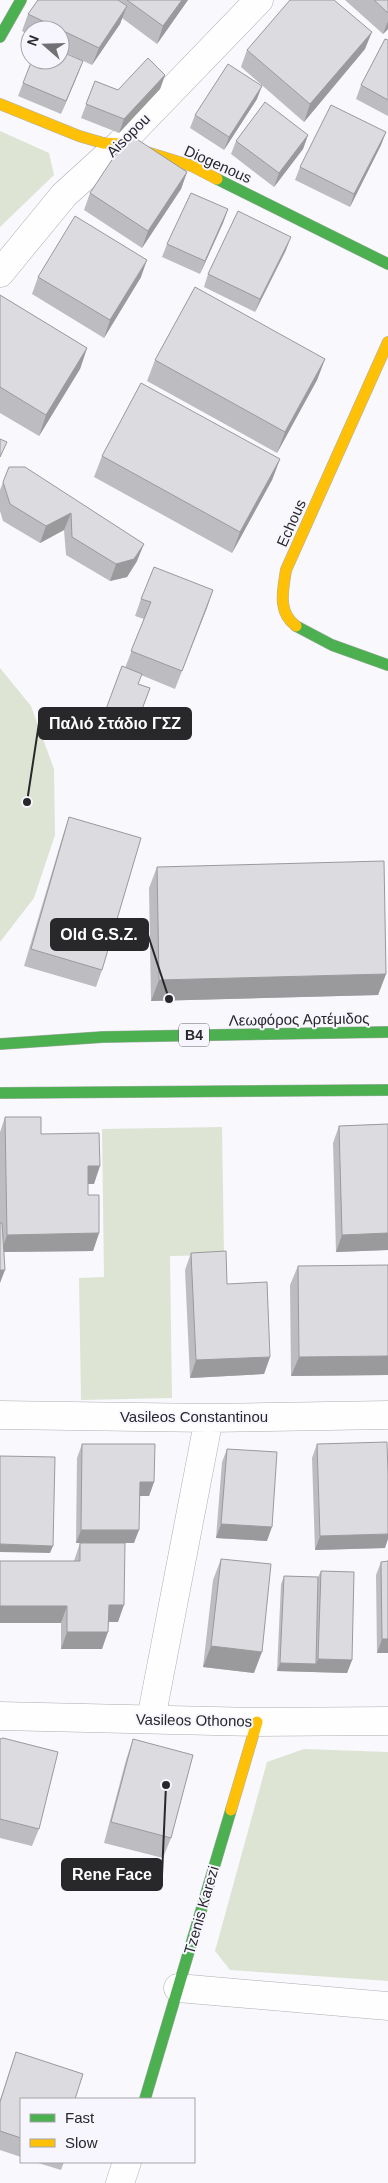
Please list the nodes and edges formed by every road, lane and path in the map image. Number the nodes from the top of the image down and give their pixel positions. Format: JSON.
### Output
{"nodes":[{"id":1,"x":22,"y":0,"type":"edge"},
{"id":2,"x":259,"y":0,"type":"edge"},
{"id":3,"x":0,"y":37,"type":"edge"},
{"id":4,"x":0,"y":104,"type":"edge"},
{"id":5,"x":120,"y":144,"type":"junction"},
{"id":6,"x":388,"y":264,"type":"edge"},
{"id":7,"x":0,"y":273,"type":"edge"},
{"id":8,"x":388,"y":342,"type":"edge"},
{"id":9,"x":388,"y":665,"type":"edge"},
{"id":10,"x":388,"y":1032,"type":"edge"},
{"id":11,"x":0,"y":1044,"type":"edge"},
{"id":12,"x":388,"y":1090,"type":"edge"},
{"id":13,"x":0,"y":1093,"type":"edge"},
{"id":14,"x":0,"y":1415,"type":"edge"},
{"id":15,"x":388,"y":1415,"type":"edge"},
{"id":16,"x":209,"y":1418,"type":"junction"},
{"id":17,"x":0,"y":1716,"type":"edge"},
{"id":18,"x":152,"y":1719,"type":"junction"},
{"id":19,"x":388,"y":1721,"type":"edge"},
{"id":20,"x":257,"y":1722,"type":"junction"},
{"id":21,"x":178,"y":1988,"type":"junction"},
{"id":22,"x":388,"y":2006,"type":"edge"},
{"id":23,"x":145,"y":2098,"type":"edge"},
{"id":24,"x":127,"y":2163,"type":"edge"},
{"id":25,"x":120,"y":2183,"type":"edge"}],
"edges":[{"from":1,"to":3,"type":"street"},
{"from":2,"to":5,"type":"street","name":"Aisopou"},
{"from":4,"to":5,"type":"street","name":"Diogenous"},
{"from":5,"to":6,"type":"street","name":"Diogenous"},
{"from":5,"to":7,"type":"street","name":"Aisopou"},
{"from":8,"to":9,"type":"street","name":"Echous"},
{"from":10,"to":11,"type":"street","name":"Λεωφόρος Αρτέμιδος","number":"B4"},
{"from":12,"to":13,"type":"street"},
{"from":14,"to":16,"type":"street","name":"Vasileos Constantinou"},
{"from":15,"to":16,"type":"street","name":"Vasileos Constantinou"},
{"from":16,"to":18,"type":"street"},
{"from":17,"to":18,"type":"street","name":"Vasileos Othonos"},
{"from":18,"to":20,"type":"street","name":"Vasileos Othonos"},
{"from":19,"to":20,"type":"street","name":"Vasileos Othonos"},
{"from":20,"to":21,"type":"street","name":"Tzenis Karezi"},
{"from":21,"to":22,"type":"street"},
{"from":21,"to":23,"type":"street","name":"Tzenis Karezi"},
{"from":24,"to":25,"type":"street"}]}
